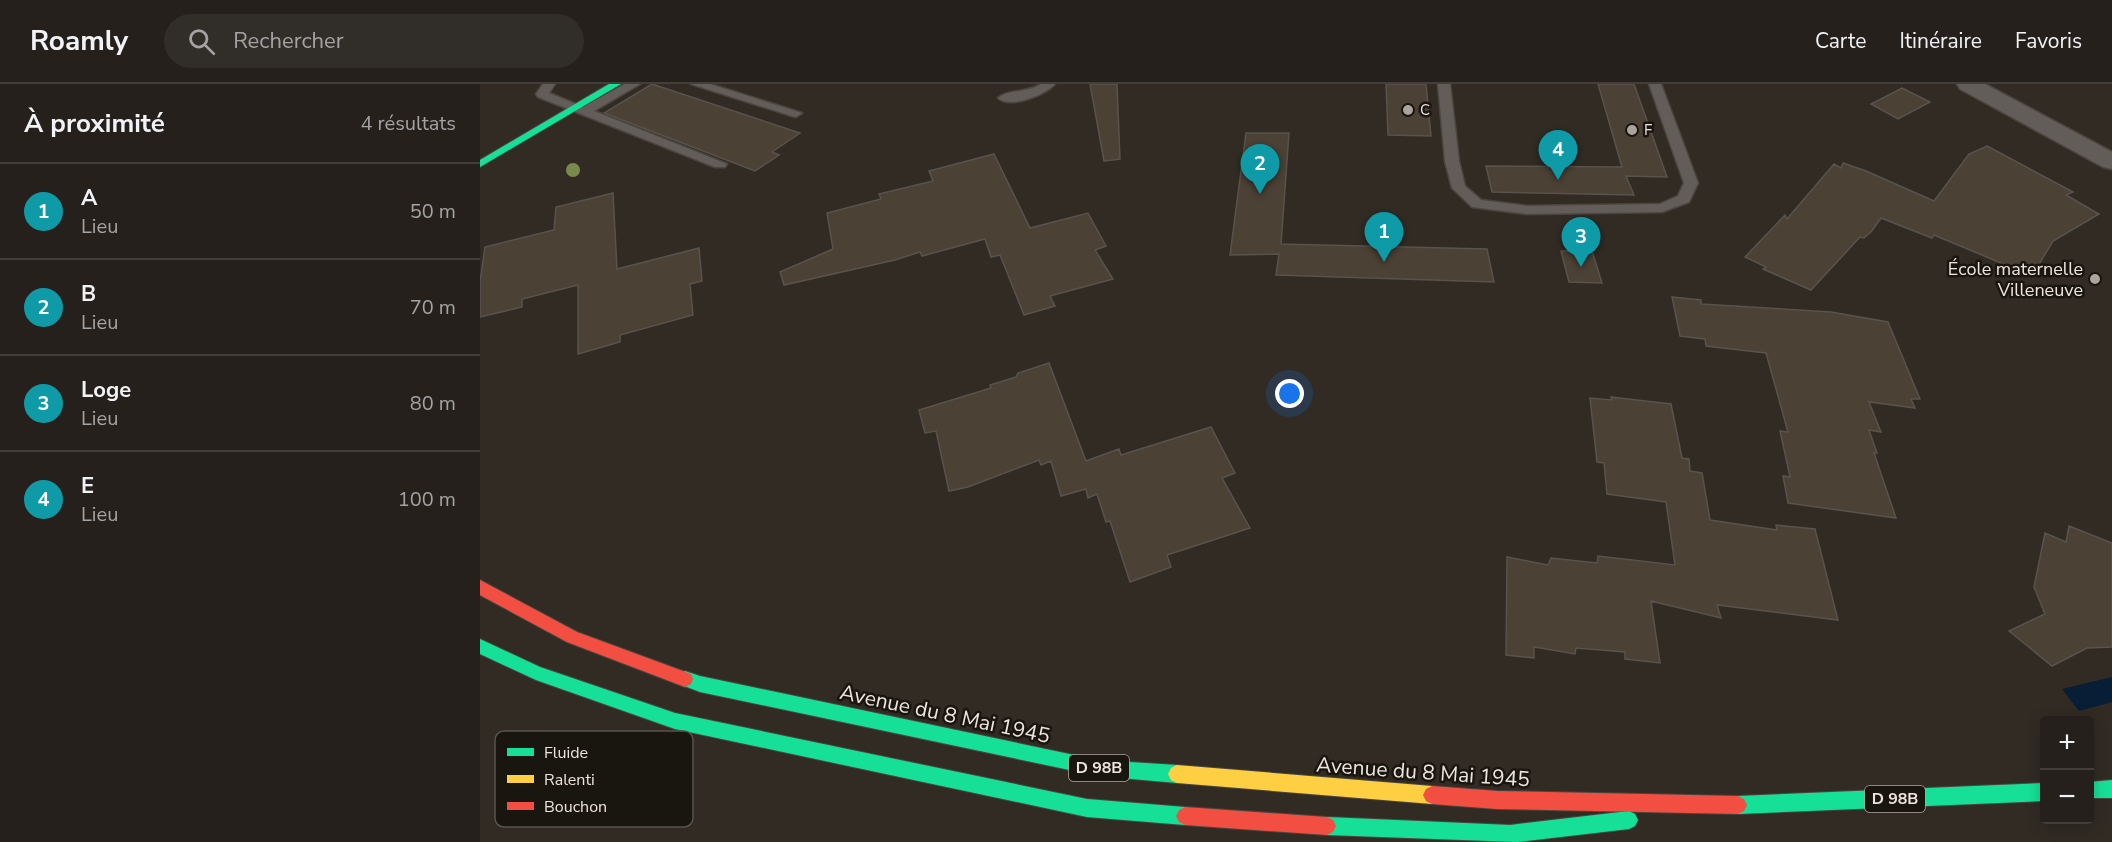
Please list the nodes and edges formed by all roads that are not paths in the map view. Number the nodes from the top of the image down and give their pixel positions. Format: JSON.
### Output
{"nodes":[{"id":1,"x":549,"y":84,"type":"edge"},
{"id":2,"x":594,"y":84,"type":"edge"},
{"id":3,"x":616,"y":84,"type":"edge"},
{"id":4,"x":634,"y":84,"type":"edge"},
{"id":5,"x":697,"y":84,"type":"edge"},
{"id":6,"x":1049,"y":84,"type":"edge"},
{"id":7,"x":1444,"y":84,"type":"edge"},
{"id":8,"x":1655,"y":84,"type":"edge"},
{"id":9,"x":1968,"y":84,"type":"edge"},
{"id":10,"x":1004,"y":98,"type":"dead end"},
{"id":11,"x":560,"y":103,"type":"junction"},
{"id":12,"x":579,"y":110,"type":"junction"},
{"id":13,"x":796,"y":113,"type":"dead end"},
{"id":14,"x":2056,"y":134,"type":"junction"},
{"id":15,"x":480,"y":148,"type":"edge"},
{"id":16,"x":2112,"y":162,"type":"edge"},
{"id":17,"x":480,"y":164,"type":"edge"},
{"id":18,"x":720,"y":164,"type":"dead end"},
{"id":19,"x":2112,"y":171,"type":"edge"},
{"id":20,"x":480,"y":587,"type":"edge"},
{"id":21,"x":480,"y":646,"type":"edge"},
{"id":22,"x":2112,"y":789,"type":"edge"},
{"id":23,"x":2094,"y":790,"type":"edge"},
{"id":24,"x":2040,"y":792,"type":"edge"},
{"id":25,"x":1746,"y":805,"type":"junction"}],
"edges":[{"from":1,"to":11,"type":"lane"},
{"from":2,"to":11,"type":"main road"},
{"from":3,"to":12,"type":"main road"},
{"from":4,"to":12,"type":"lane"},
{"from":5,"to":13,"type":"lane"},
{"from":6,"to":10,"type":"lane"},
{"from":7,"to":8,"type":"lane"},
{"from":9,"to":14,"type":"street"},
{"from":11,"to":12,"type":"lane"},
{"from":11,"to":15,"type":"main road"},
{"from":12,"to":17,"type":"main road"},
{"from":12,"to":18,"type":"lane"},
{"from":14,"to":16,"type":"street"},
{"from":14,"to":19,"type":"street"},
{"from":20,"to":25,"type":"main road","name":"Avenue du 8 Mai 1945","number":"D 98B"},
{"from":21,"to":25,"type":"main road","name":"Avenue du 8 Mai 1945","number":"D 98B"},
{"from":22,"to":23,"type":"main road"},
{"from":24,"to":25,"type":"main road","name":"Avenue du 8 Mai 1945","number":"D 98B"}]}
